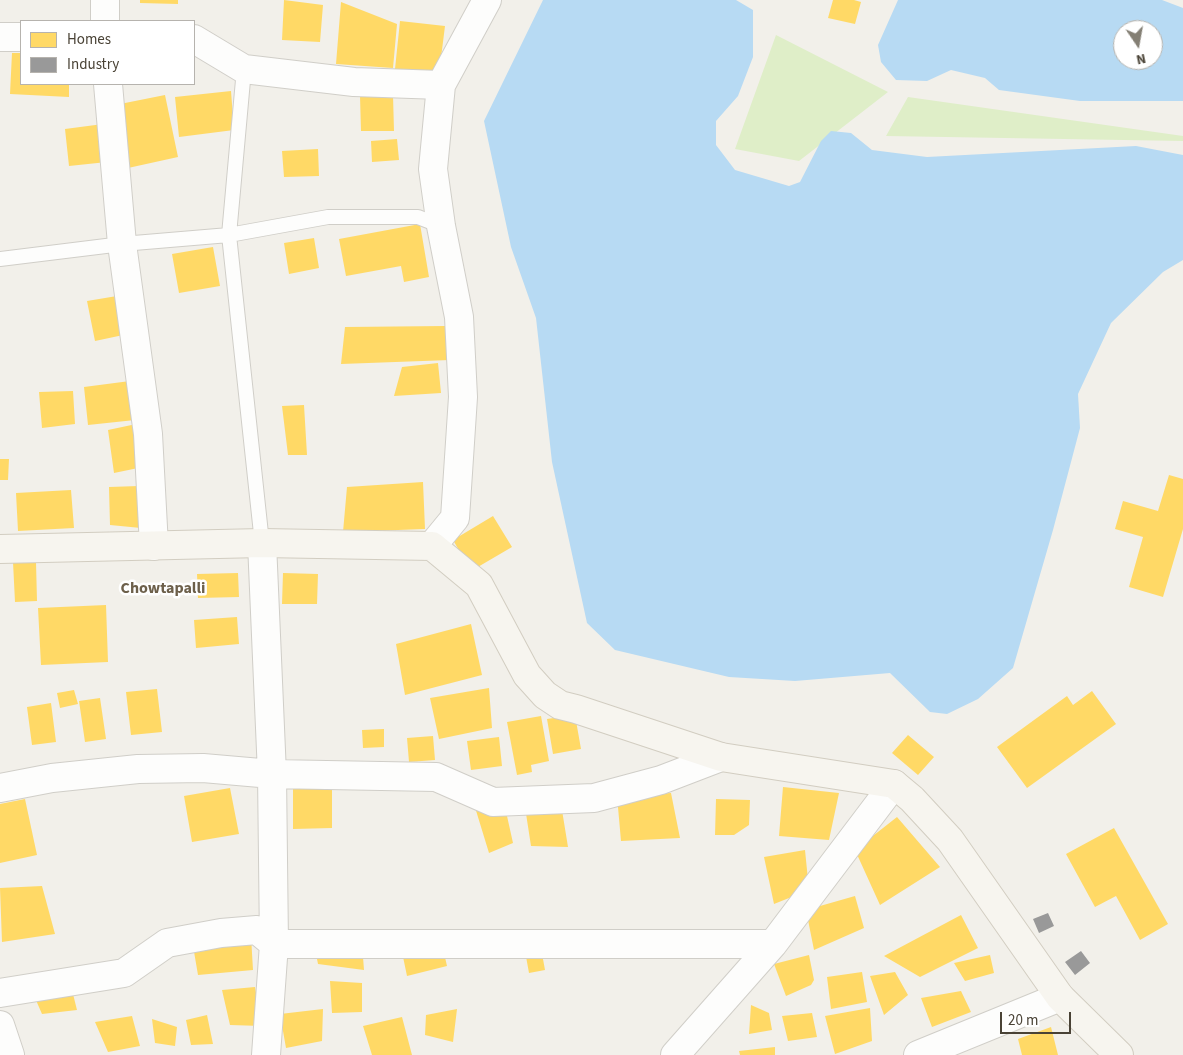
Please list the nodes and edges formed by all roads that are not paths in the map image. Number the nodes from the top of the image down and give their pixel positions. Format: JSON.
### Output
{"nodes":[{"id":1,"x":105,"y":0,"type":"edge"},
{"id":2,"x":487,"y":0,"type":"edge"},
{"id":3,"x":104,"y":20,"type":"edge"},
{"id":4,"x":0,"y":37,"type":"edge"},
{"id":5,"x":20,"y":37,"type":"edge"},
{"id":6,"x":195,"y":41,"type":"edge"},
{"id":7,"x":244,"y":69,"type":"junction"},
{"id":8,"x":108,"y":85,"type":"edge"},
{"id":9,"x":441,"y":85,"type":"junction"},
{"id":10,"x":441,"y":226,"type":"junction"},
{"id":11,"x":229,"y":235,"type":"junction"},
{"id":12,"x":122,"y":244,"type":"junction"},
{"id":13,"x":0,"y":259,"type":"edge"},
{"id":14,"x":262,"y":543,"type":"junction"},
{"id":15,"x":154,"y":546,"type":"junction"},
{"id":16,"x":432,"y":546,"type":"junction"},
{"id":17,"x":0,"y":549,"type":"edge"},
{"id":18,"x":721,"y":758,"type":"junction"},
{"id":19,"x":272,"y":774,"type":"junction"},
{"id":20,"x":894,"y":784,"type":"junction"},
{"id":21,"x":0,"y":788,"type":"edge"},
{"id":22,"x":274,"y":944,"type":"junction"},
{"id":23,"x":774,"y":944,"type":"junction"},
{"id":24,"x":0,"y":993,"type":"edge"},
{"id":25,"x":1060,"y":997,"type":"junction"},
{"id":26,"x":0,"y":1025,"type":"edge"},
{"id":27,"x":10,"y":1055,"type":"edge"},
{"id":28,"x":266,"y":1055,"type":"edge"},
{"id":29,"x":675,"y":1055,"type":"edge"},
{"id":30,"x":918,"y":1055,"type":"edge"},
{"id":31,"x":1119,"y":1055,"type":"edge"}],
"edges":[{"from":1,"to":3,"type":"street"},
{"from":2,"to":9,"type":"street"},
{"from":4,"to":5,"type":"street"},
{"from":6,"to":7,"type":"street"},
{"from":7,"to":9,"type":"street"},
{"from":7,"to":11,"type":"lane"},
{"from":8,"to":12,"type":"street"},
{"from":9,"to":10,"type":"street"},
{"from":10,"to":11,"type":"lane"},
{"from":10,"to":16,"type":"street"},
{"from":11,"to":12,"type":"lane"},
{"from":11,"to":14,"type":"lane"},
{"from":12,"to":13,"type":"lane"},
{"from":12,"to":15,"type":"street"},
{"from":14,"to":15,"type":"main road"},
{"from":14,"to":16,"type":"main road"},
{"from":14,"to":19,"type":"street"},
{"from":15,"to":17,"type":"main road"},
{"from":16,"to":18,"type":"main road"},
{"from":18,"to":19,"type":"street"},
{"from":18,"to":20,"type":"main road"},
{"from":19,"to":21,"type":"street"},
{"from":19,"to":22,"type":"street"},
{"from":20,"to":23,"type":"street"},
{"from":20,"to":25,"type":"main road"},
{"from":22,"to":23,"type":"street"},
{"from":22,"to":24,"type":"street"},
{"from":22,"to":28,"type":"street"},
{"from":23,"to":29,"type":"street"},
{"from":25,"to":30,"type":"street"},
{"from":25,"to":31,"type":"main road"},
{"from":26,"to":27,"type":"street"}]}
